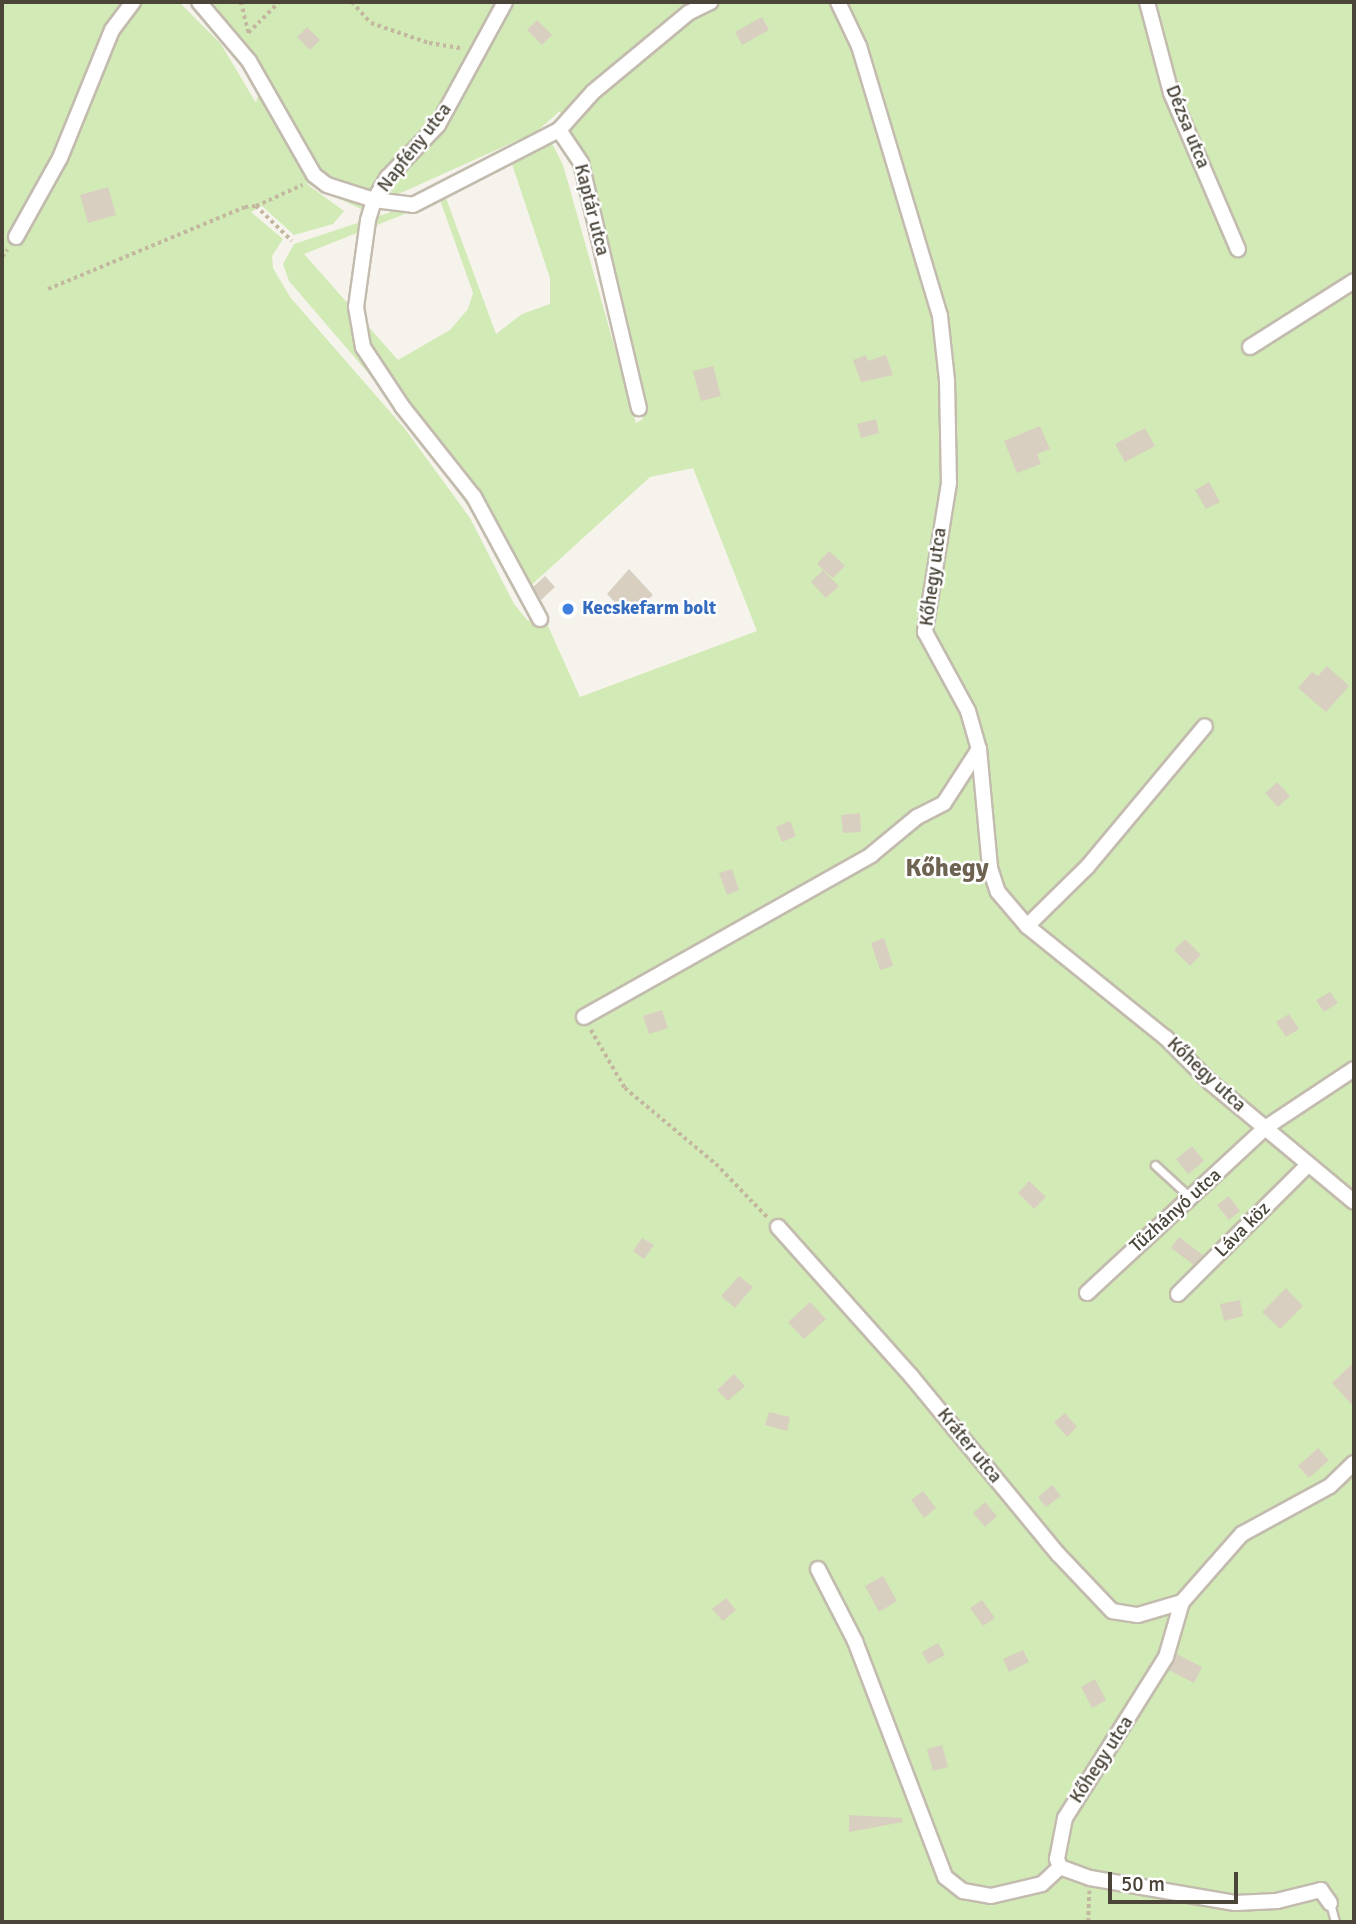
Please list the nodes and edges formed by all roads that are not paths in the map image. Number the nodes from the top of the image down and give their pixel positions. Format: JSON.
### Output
{"nodes":[{"id":1,"x":133,"y":2,"type":"edge"},
{"id":2,"x":200,"y":2,"type":"edge"},
{"id":3,"x":505,"y":2,"type":"edge"},
{"id":4,"x":711,"y":2,"type":"edge"},
{"id":5,"x":838,"y":2,"type":"edge"},
{"id":6,"x":1147,"y":2,"type":"edge"},
{"id":7,"x":559,"y":131,"type":"junction"},
{"id":8,"x":374,"y":200,"type":"junction"},
{"id":9,"x":16,"y":237,"type":"dead end"},
{"id":10,"x":1238,"y":249,"type":"dead end"},
{"id":11,"x":1354,"y":281,"type":"edge"},
{"id":12,"x":1250,"y":347,"type":"dead end"},
{"id":13,"x":639,"y":408,"type":"dead end"},
{"id":14,"x":540,"y":619,"type":"dead end"},
{"id":15,"x":1205,"y":726,"type":"dead end"},
{"id":16,"x":979,"y":749,"type":"junction"},
{"id":17,"x":1027,"y":926,"type":"junction"},
{"id":18,"x":584,"y":1017,"type":"road end"},
{"id":19,"x":1354,"y":1069,"type":"edge"},
{"id":20,"x":1265,"y":1129,"type":"junction"},
{"id":21,"x":1155,"y":1165,"type":"dead end"},
{"id":22,"x":1308,"y":1166,"type":"junction"},
{"id":23,"x":1192,"y":1198,"type":"junction"},
{"id":24,"x":1354,"y":1202,"type":"edge"},
{"id":25,"x":778,"y":1227,"type":"road end"},
{"id":26,"x":1087,"y":1293,"type":"dead end"},
{"id":27,"x":1178,"y":1294,"type":"dead end"},
{"id":28,"x":1354,"y":1463,"type":"edge"},
{"id":29,"x":818,"y":1569,"type":"dead end"},
{"id":30,"x":1182,"y":1602,"type":"junction"},
{"id":31,"x":1060,"y":1867,"type":"junction"},
{"id":32,"x":1330,"y":1903,"type":"joint"},
{"id":33,"x":1335,"y":1922,"type":"edge"}],
"edges":[{"from":1,"to":9,"type":"street"},
{"from":2,"to":8,"type":"street","name":"Napfény utca"},
{"from":3,"to":8,"type":"street","name":"Napfény utca"},
{"from":4,"to":7,"type":"street"},
{"from":5,"to":16,"type":"street","name":"Kőhegy utca"},
{"from":6,"to":10,"type":"street","name":"Dézsa utca"},
{"from":7,"to":8,"type":"street"},
{"from":7,"to":13,"type":"street","name":"Kaptár utca"},
{"from":8,"to":14,"type":"street"},
{"from":11,"to":12,"type":"street"},
{"from":15,"to":17,"type":"street"},
{"from":16,"to":17,"type":"street","name":"Kőhegy utca"},
{"from":16,"to":18,"type":"street"},
{"from":17,"to":20,"type":"street","name":"Kőhegy utca"},
{"from":19,"to":20,"type":"street","name":"Tűzhányó utca"},
{"from":20,"to":22,"type":"street","name":"Kőhegy utca"},
{"from":20,"to":23,"type":"street","name":"Tűzhányó utca"},
{"from":21,"to":23,"type":"lane"},
{"from":22,"to":24,"type":"street","name":"Kőhegy utca"},
{"from":22,"to":27,"type":"street","name":"Láva köz"},
{"from":23,"to":26,"type":"street","name":"Tűzhányó utca"},
{"from":25,"to":30,"type":"street","name":"Kráter utca"},
{"from":28,"to":30,"type":"street","name":"Kőhegy utca"},
{"from":29,"to":31,"type":"street"},
{"from":30,"to":31,"type":"street","name":"Kőhegy utca"},
{"from":31,"to":32,"type":"street"},
{"from":32,"to":33,"type":"lane"}]}
